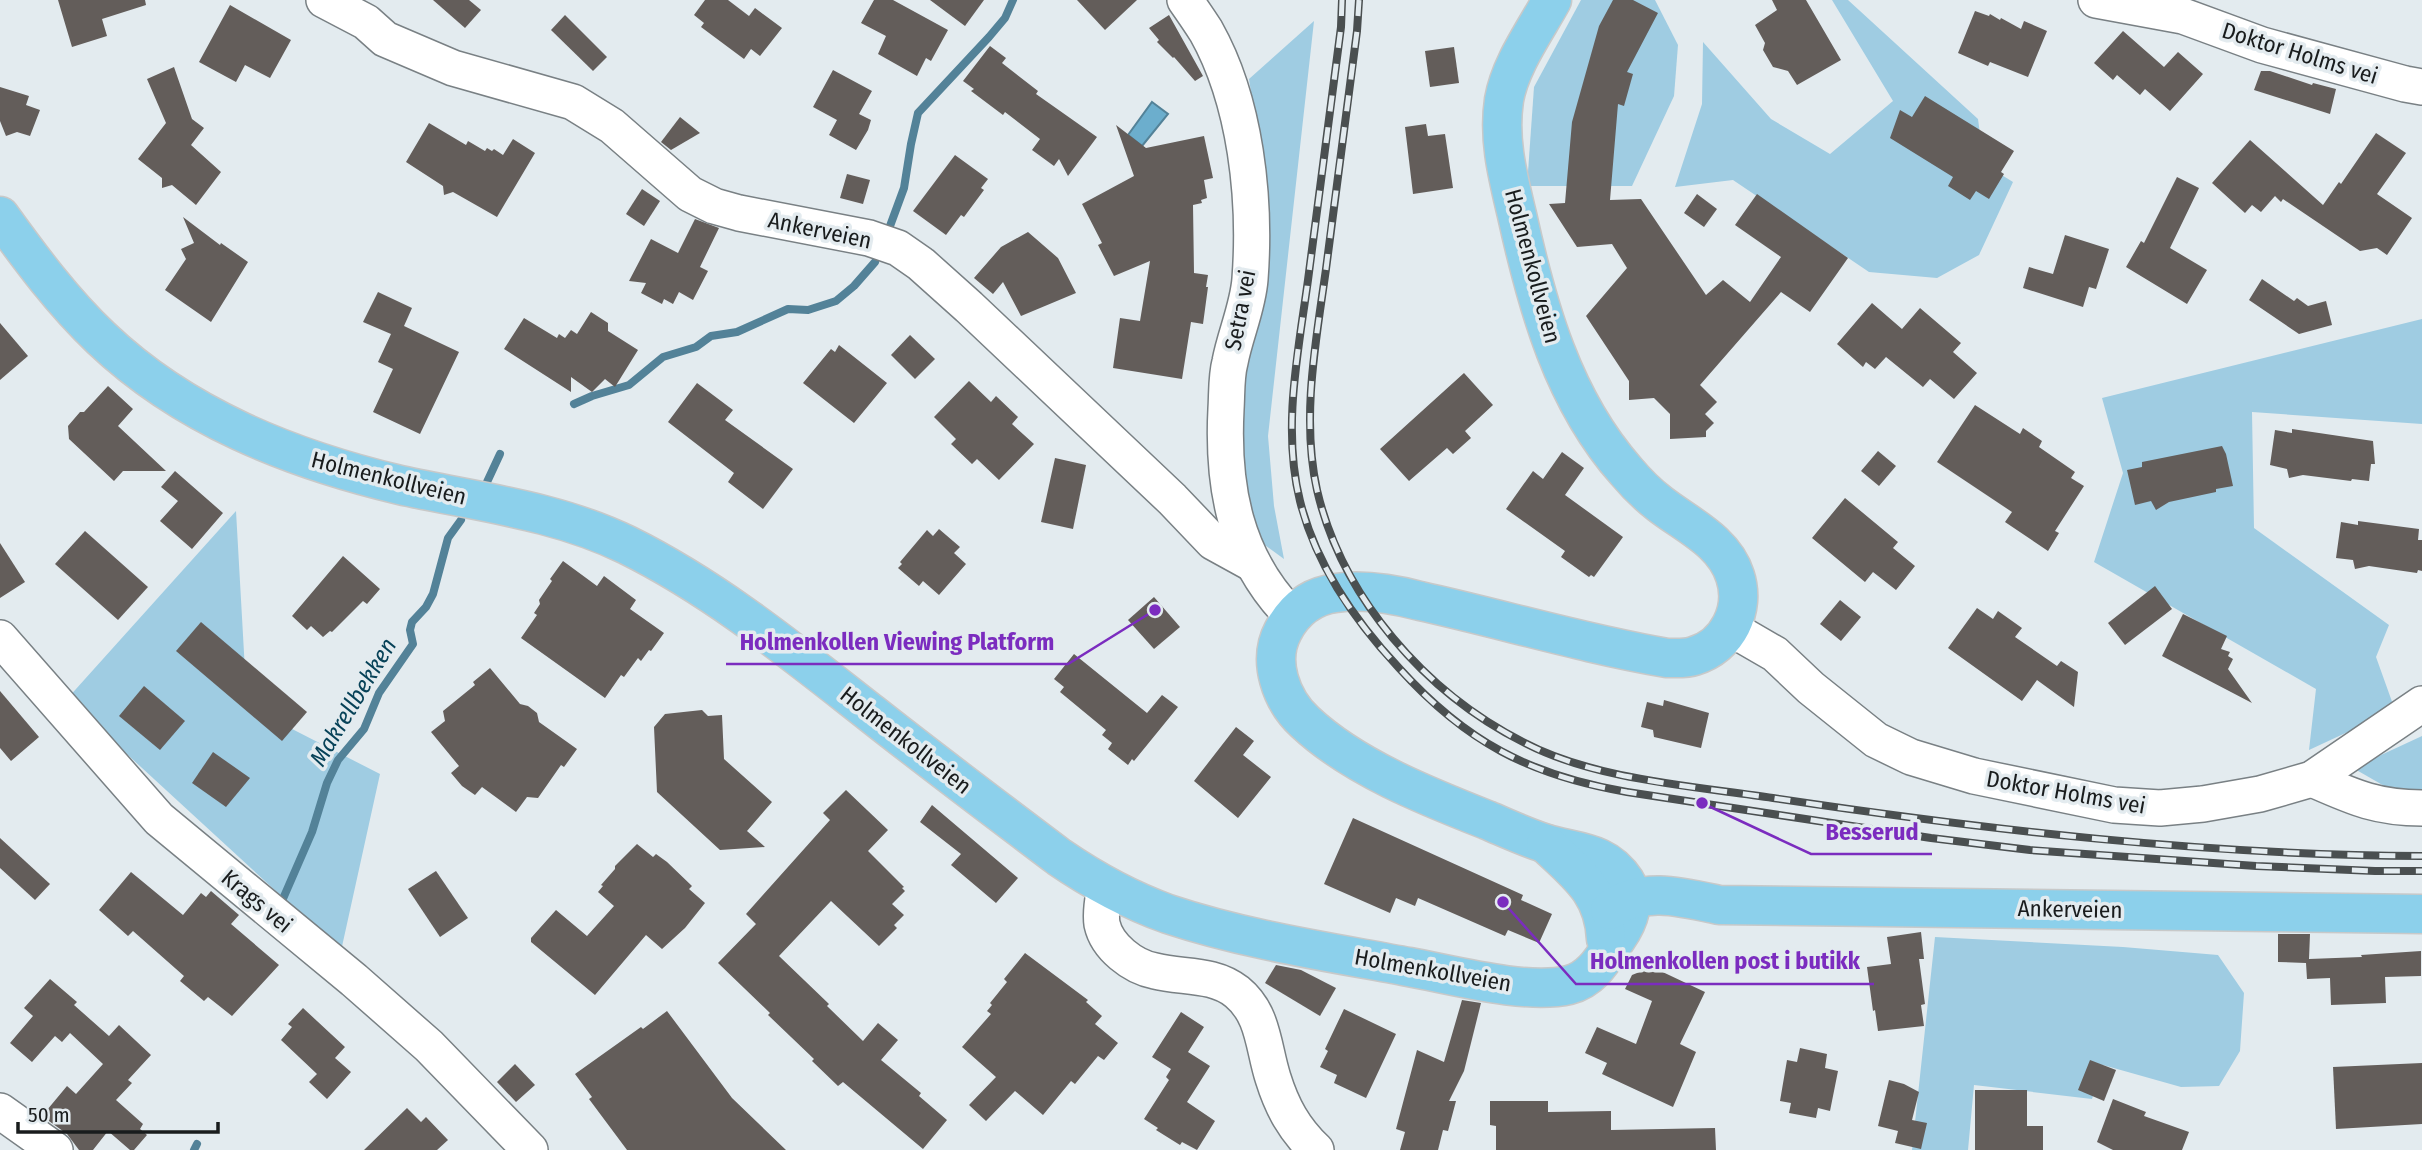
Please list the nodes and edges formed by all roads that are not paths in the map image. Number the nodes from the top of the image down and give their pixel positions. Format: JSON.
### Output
{"nodes":[{"id":1,"x":324,"y":0,"type":"edge"},
{"id":2,"x":1185,"y":0,"type":"edge"},
{"id":3,"x":1552,"y":0,"type":"edge"},
{"id":4,"x":2096,"y":0,"type":"edge"},
{"id":5,"x":2422,"y":87,"type":"edge"},
{"id":6,"x":0,"y":216,"type":"edge"},
{"id":7,"x":1252,"y":564,"type":"junction"},
{"id":8,"x":1291,"y":615,"type":"junction"},
{"id":9,"x":1730,"y":628,"type":"junction"},
{"id":10,"x":0,"y":638,"type":"edge"},
{"id":11,"x":2422,"y":704,"type":"edge"},
{"id":12,"x":2312,"y":779,"type":"junction"},
{"id":13,"x":2422,"y":808,"type":"edge"},
{"id":14,"x":1105,"y":887,"type":"junction"},
{"id":15,"x":2422,"y":914,"type":"edge"},
{"id":16,"x":1617,"y":921,"type":"junction"},
{"id":17,"x":0,"y":1111,"type":"edge"},
{"id":18,"x":55,"y":1150,"type":"edge"},
{"id":19,"x":530,"y":1150,"type":"edge"},
{"id":20,"x":1316,"y":1150,"type":"edge"}],
"edges":[{"from":1,"to":7,"type":"street","name":"Ankerveien"},
{"from":2,"to":7,"type":"street","name":"Setra vei"},
{"from":3,"to":9,"type":"main road","name":"Holmenkollveien"},
{"from":4,"to":5,"type":"street","name":"Doktor Holms vei"},
{"from":6,"to":14,"type":"main road","name":"Holmenkollveien"},
{"from":7,"to":8,"type":"street","name":"Setra vei"},
{"from":8,"to":9,"type":"main road"},
{"from":8,"to":16,"type":"main road"},
{"from":9,"to":12,"type":"street","name":"Doktor Holms vei"},
{"from":10,"to":19,"type":"street","name":"Krags vei"},
{"from":11,"to":12,"type":"street","name":"Doktor Holms vei"},
{"from":12,"to":13,"type":"street"},
{"from":14,"to":16,"type":"main road","name":"Holmenkollveien"},
{"from":14,"to":20,"type":"street"},
{"from":15,"to":16,"type":"main road","name":"Ankerveien"},
{"from":17,"to":18,"type":"street"}]}
